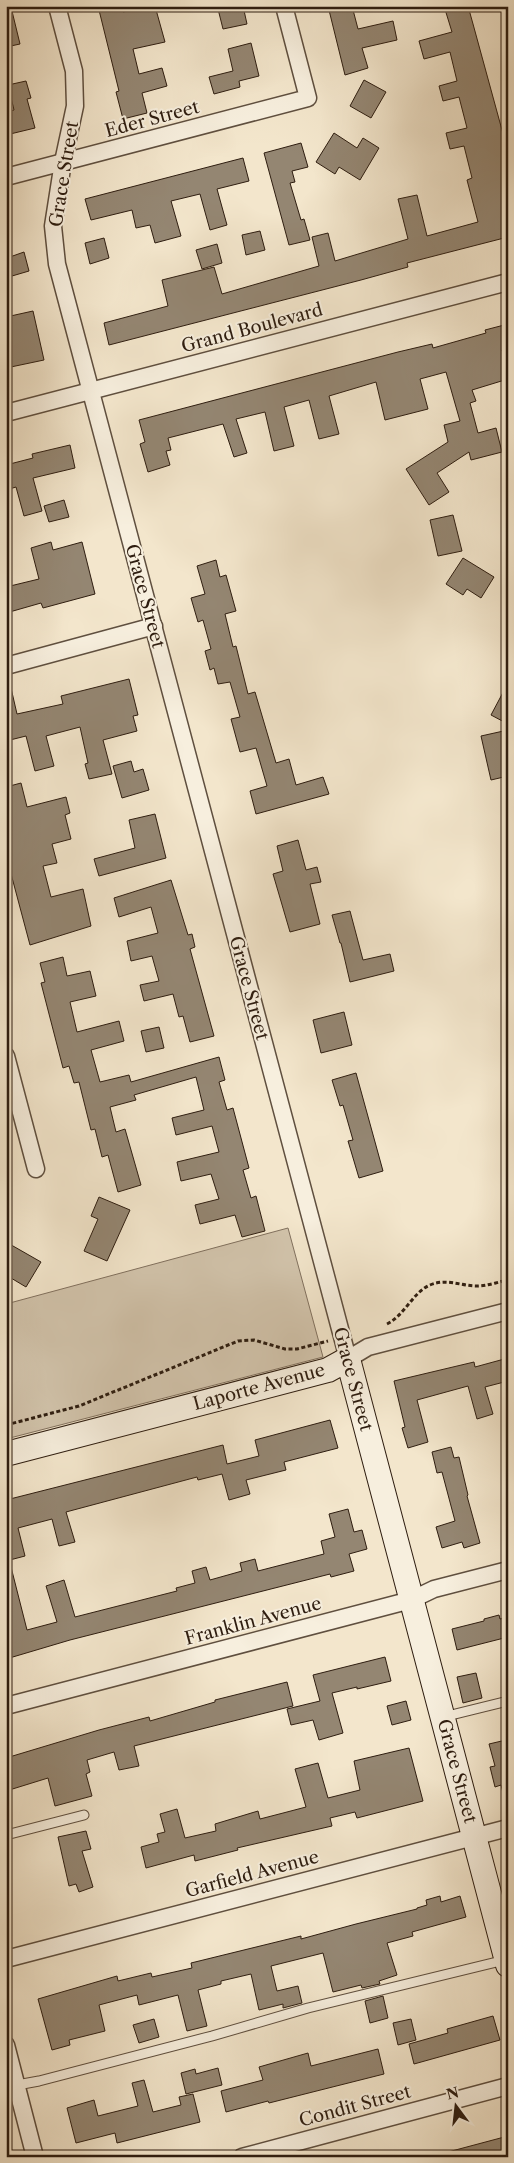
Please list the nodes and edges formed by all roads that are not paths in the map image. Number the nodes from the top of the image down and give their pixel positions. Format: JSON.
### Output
{"nodes":[{"id":1,"x":57,"y":6,"type":"edge"},
{"id":2,"x":284,"y":6,"type":"edge"},
{"id":3,"x":63,"y":162,"type":"junction"},
{"id":4,"x":6,"y":177,"type":"edge"},
{"id":5,"x":508,"y":282,"type":"edge"},
{"id":6,"x":90,"y":392,"type":"junction"},
{"id":7,"x":6,"y":413,"type":"edge"},
{"id":8,"x":154,"y":626,"type":"junction"},
{"id":9,"x":6,"y":666,"type":"edge"},
{"id":10,"x":6,"y":1056,"type":"edge"},
{"id":11,"x":36,"y":1169,"type":"dead end"},
{"id":12,"x":508,"y":1311,"type":"edge"},
{"id":13,"x":344,"y":1348,"type":"junction"},
{"id":14,"x":6,"y":1454,"type":"edge"},
{"id":15,"x":508,"y":1570,"type":"edge"},
{"id":16,"x":412,"y":1600,"type":"junction"},
{"id":17,"x":508,"y":1701,"type":"edge"},
{"id":18,"x":6,"y":1706,"type":"edge"},
{"id":19,"x":442,"y":1718,"type":"junction"},
{"id":20,"x":84,"y":1815,"type":"dead end"},
{"id":21,"x":508,"y":1828,"type":"edge"},
{"id":22,"x":6,"y":1835,"type":"edge"},
{"id":23,"x":474,"y":1837,"type":"junction"},
{"id":24,"x":6,"y":1959,"type":"edge"},
{"id":25,"x":507,"y":1961,"type":"edge"},
{"id":26,"x":6,"y":2045,"type":"edge"},
{"id":27,"x":11,"y":2086,"type":"edge"},
{"id":28,"x":508,"y":2086,"type":"edge"},
{"id":29,"x":36,"y":2157,"type":"edge"},
{"id":30,"x":242,"y":2157,"type":"edge"}],
"edges":[{"from":1,"to":3,"type":"street","name":"Grace Street"},
{"from":2,"to":3,"type":"street","name":"Eder Street"},
{"from":3,"to":4,"type":"street","name":"Eder Street"},
{"from":3,"to":6,"type":"street","name":"Grace Street"},
{"from":5,"to":6,"type":"street","name":"Grand Boulevard"},
{"from":6,"to":7,"type":"street","name":"Grand Boulevard"},
{"from":6,"to":8,"type":"street","name":"Grace Street"},
{"from":8,"to":9,"type":"street"},
{"from":8,"to":13,"type":"street","name":"Grace Street"},
{"from":10,"to":11,"type":"street"},
{"from":12,"to":13,"type":"street","name":"Laporte Avenue"},
{"from":13,"to":14,"type":"street","name":"Laporte Avenue"},
{"from":13,"to":16,"type":"street","name":"Grace Street"},
{"from":15,"to":16,"type":"street","name":"Franklin Avenue"},
{"from":16,"to":18,"type":"street","name":"Franklin Avenue"},
{"from":16,"to":19,"type":"street","name":"Grace Street"},
{"from":17,"to":19,"type":"lane"},
{"from":19,"to":23,"type":"street","name":"Grace Street"},
{"from":20,"to":22,"type":"lane"},
{"from":21,"to":23,"type":"street","name":"Garfield Avenue"},
{"from":23,"to":24,"type":"street","name":"Garfield Avenue"},
{"from":23,"to":25,"type":"street","name":"Grace Street"},
{"from":25,"to":27,"type":"lane"},
{"from":26,"to":27,"type":"street"},
{"from":27,"to":29,"type":"street"},
{"from":28,"to":30,"type":"street","name":"Condit Street"}]}
